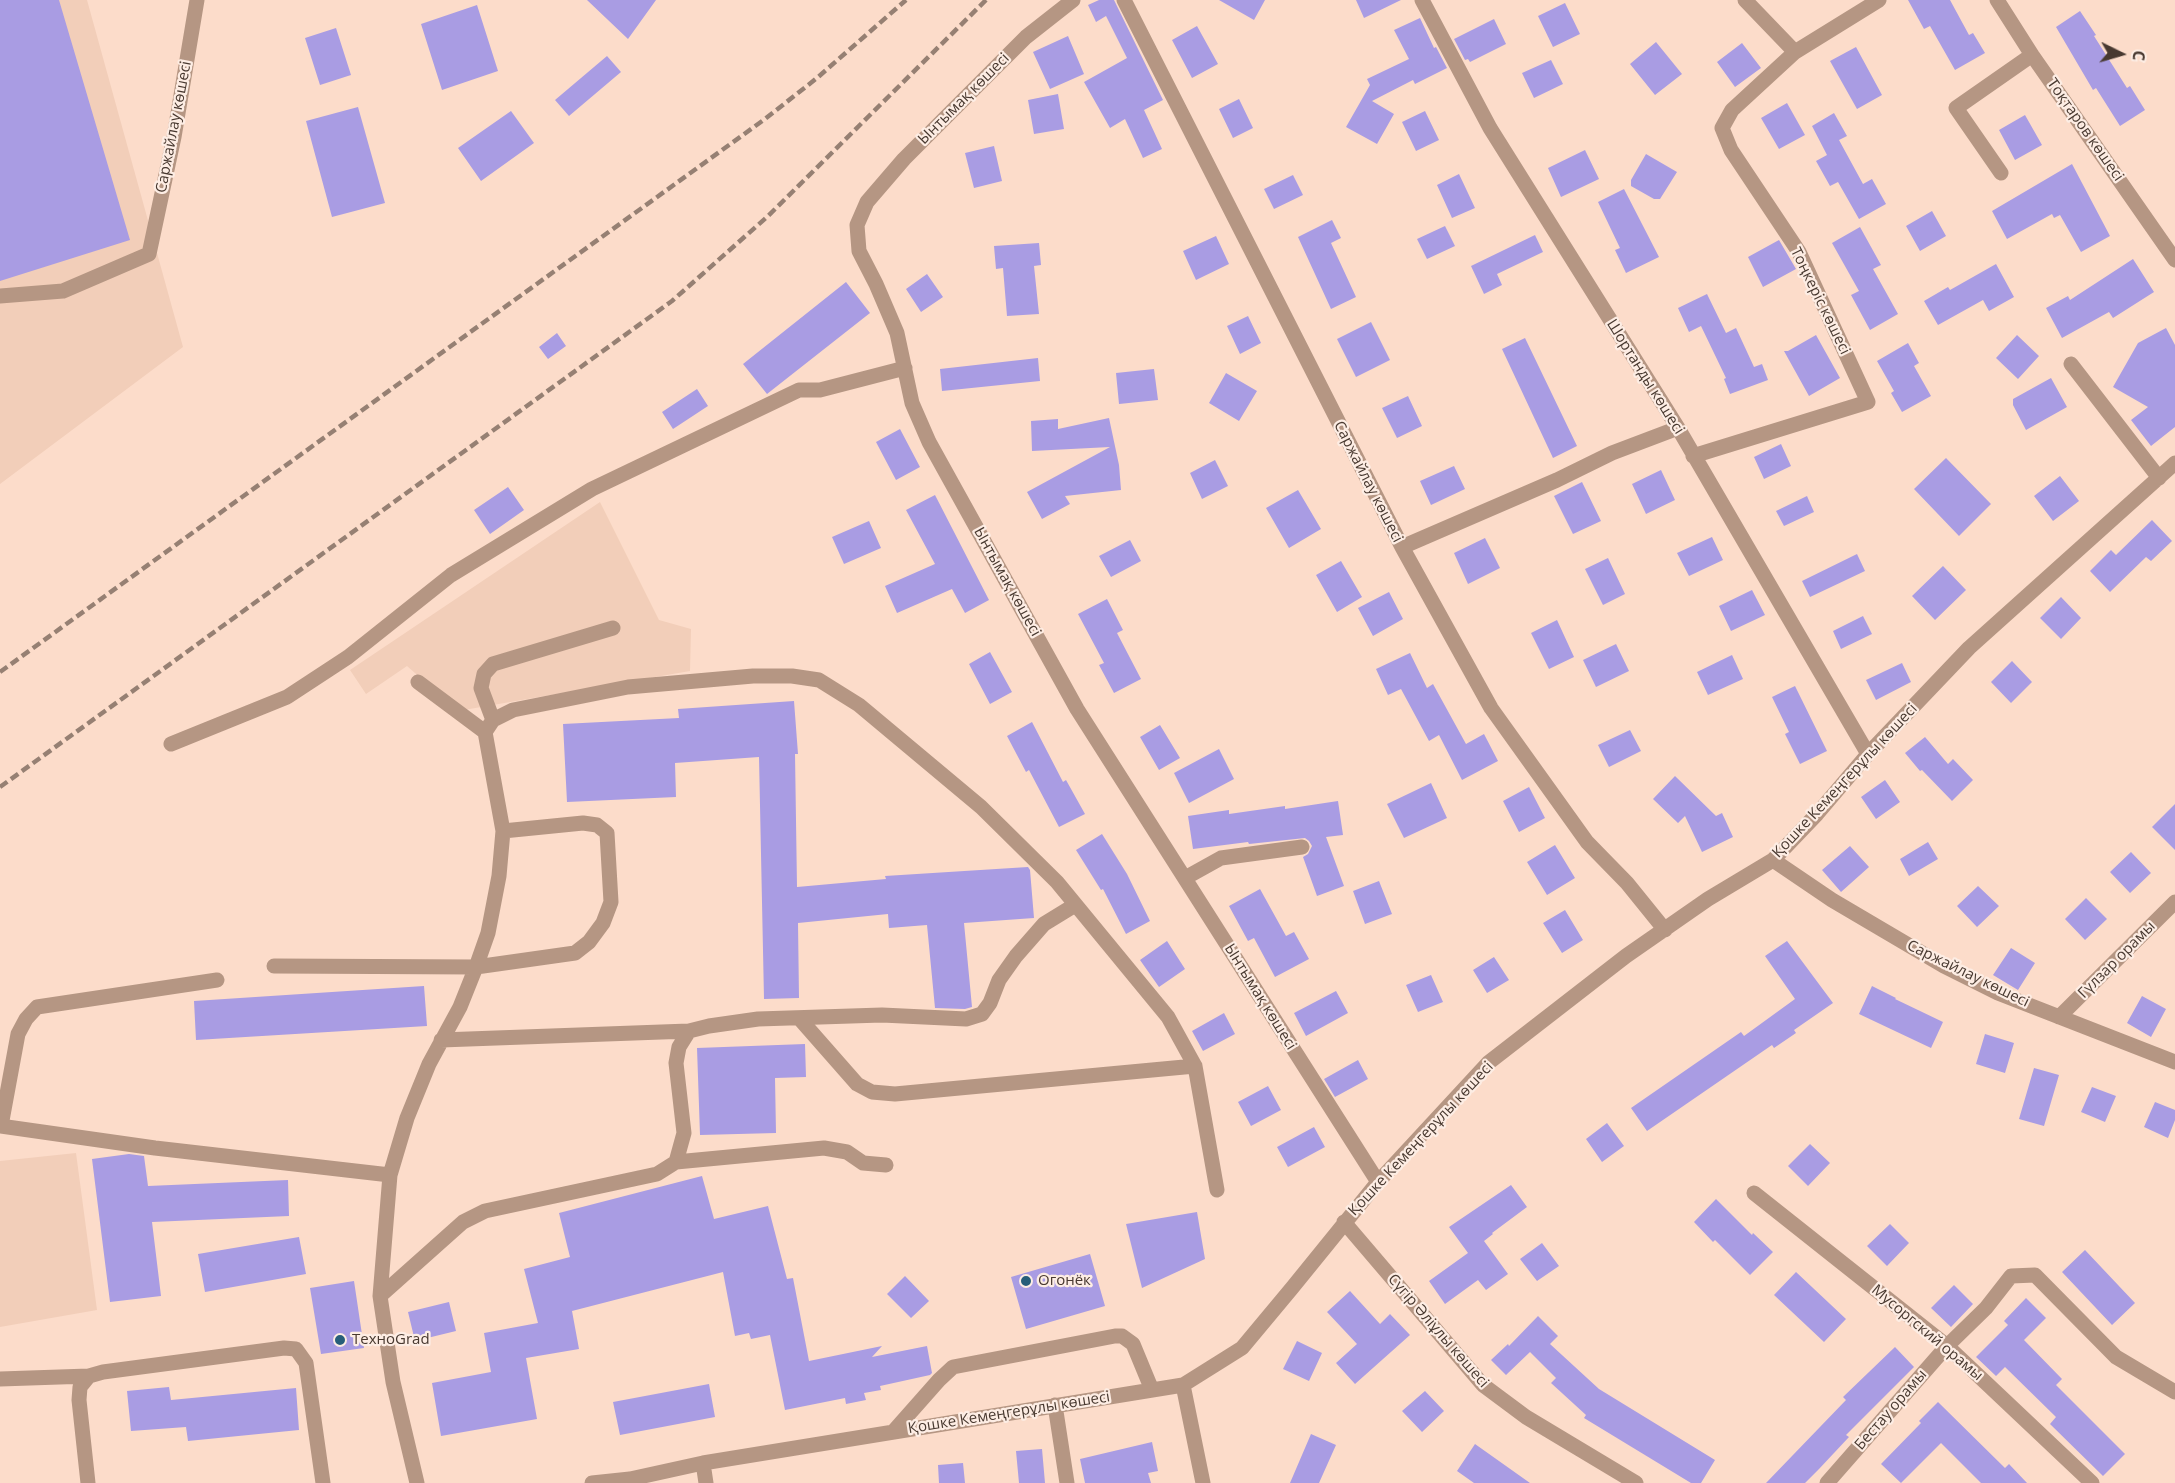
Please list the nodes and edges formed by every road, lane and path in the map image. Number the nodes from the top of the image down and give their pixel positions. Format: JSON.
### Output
{"nodes":[{"id":1,"x":197,"y":0,"type":"edge"},
{"id":2,"x":1073,"y":0,"type":"edge"},
{"id":3,"x":1124,"y":0,"type":"edge"},
{"id":4,"x":1422,"y":0,"type":"edge"},
{"id":5,"x":1745,"y":0,"type":"edge"},
{"id":6,"x":1879,"y":0,"type":"edge"},
{"id":7,"x":1997,"y":0,"type":"edge"},
{"id":8,"x":1795,"y":52,"type":"junction"},
{"id":9,"x":2032,"y":55,"type":"junction"},
{"id":10,"x":2001,"y":173,"type":"dead end"},
{"id":11,"x":2175,"y":260,"type":"edge"},
{"id":12,"x":0,"y":296,"type":"edge"},
{"id":13,"x":2071,"y":364,"type":"dead end"},
{"id":14,"x":905,"y":368,"type":"junction"},
{"id":15,"x":1678,"y":428,"type":"junction"},
{"id":16,"x":1693,"y":456,"type":"junction"},
{"id":17,"x":2175,"y":463,"type":"edge"},
{"id":18,"x":2159,"y":478,"type":"junction"},
{"id":19,"x":1402,"y":547,"type":"junction"},
{"id":20,"x":613,"y":628,"type":"dead end"},
{"id":21,"x":418,"y":682,"type":"dead end"},
{"id":22,"x":489,"y":726,"type":"junction"},
{"id":23,"x":171,"y":744,"type":"dead end"},
{"id":24,"x":1868,"y":753,"type":"junction"},
{"id":25,"x":503,"y":831,"type":"junction"},
{"id":26,"x":1302,"y":847,"type":"dead end"},
{"id":27,"x":1773,"y":860,"type":"junction"},
{"id":28,"x":1185,"y":878,"type":"junction"},
{"id":29,"x":2175,"y":902,"type":"edge"},
{"id":30,"x":1075,"y":905,"type":"junction"},
{"id":31,"x":1665,"y":930,"type":"junction"},
{"id":32,"x":274,"y":966,"type":"dead end"},
{"id":33,"x":476,"y":967,"type":"junction"},
{"id":34,"x":217,"y":980,"type":"dead end"},
{"id":35,"x":2059,"y":1017,"type":"junction"},
{"id":36,"x":799,"y":1018,"type":"junction"},
{"id":37,"x":689,"y":1031,"type":"junction"},
{"id":38,"x":441,"y":1040,"type":"junction"},
{"id":39,"x":2175,"y":1062,"type":"edge"},
{"id":40,"x":1195,"y":1066,"type":"junction"},
{"id":41,"x":1,"y":1126,"type":"edge"},
{"id":42,"x":676,"y":1162,"type":"junction"},
{"id":43,"x":885,"y":1165,"type":"dead end"},
{"id":44,"x":390,"y":1175,"type":"junction"},
{"id":45,"x":1378,"y":1182,"type":"junction"},
{"id":46,"x":1217,"y":1190,"type":"dead end"},
{"id":47,"x":1754,"y":1193,"type":"dead end"},
{"id":48,"x":1344,"y":1222,"type":"junction"},
{"id":49,"x":380,"y":1296,"type":"junction"},
{"id":50,"x":1947,"y":1346,"type":"junction"},
{"id":51,"x":88,"y":1376,"type":"junction"},
{"id":52,"x":0,"y":1379,"type":"edge"},
{"id":53,"x":1183,"y":1385,"type":"junction"},
{"id":54,"x":1152,"y":1390,"type":"junction"},
{"id":55,"x":2175,"y":1392,"type":"edge"},
{"id":56,"x":1055,"y":1405,"type":"junction"},
{"id":57,"x":893,"y":1432,"type":"junction"},
{"id":58,"x":703,"y":1463,"type":"junction"},
{"id":59,"x":88,"y":1483,"type":"edge"},
{"id":60,"x":323,"y":1483,"type":"edge"},
{"id":61,"x":417,"y":1483,"type":"edge"},
{"id":62,"x":592,"y":1483,"type":"edge"},
{"id":63,"x":706,"y":1483,"type":"edge"},
{"id":64,"x":1067,"y":1483,"type":"edge"},
{"id":65,"x":1203,"y":1483,"type":"edge"},
{"id":66,"x":1636,"y":1483,"type":"edge"},
{"id":67,"x":1827,"y":1483,"type":"edge"},
{"id":68,"x":2092,"y":1483,"type":"edge"}],
"edges":[{"from":1,"to":12,"type":"street","name":"Саржайлау көшесі"},
{"from":2,"to":14,"type":"street","name":"Ынтымақ көшесі"},
{"from":3,"to":19,"type":"street","name":"Саржайлау көшесі"},
{"from":4,"to":15,"type":"street","name":"Шортанды көшесі"},
{"from":5,"to":8,"type":"street"},
{"from":6,"to":8,"type":"street"},
{"from":7,"to":9,"type":"street","name":"Тоқтаров көшесі"},
{"from":8,"to":16,"type":"street","name":"Тоңкерiс көшесі"},
{"from":9,"to":10,"type":"street"},
{"from":9,"to":11,"type":"street","name":"Тоқтаров көшесі"},
{"from":13,"to":18,"type":"street"},
{"from":14,"to":23,"type":"street"},
{"from":14,"to":28,"type":"street","name":"Ынтымақ көшесі"},
{"from":15,"to":16,"type":"street","name":"Шортанды көшесі"},
{"from":15,"to":19,"type":"street"},
{"from":16,"to":24,"type":"street","name":"Шортанды көшесі"},
{"from":17,"to":18,"type":"street","name":"Қошке Кемеңгерұлы көшесі"},
{"from":18,"to":24,"type":"street","name":"Қошке Кемеңгерұлы көшесі"},
{"from":19,"to":31,"type":"street","name":"Саржайлау көшесі"},
{"from":20,"to":22,"type":"street"},
{"from":21,"to":22,"type":"street"},
{"from":22,"to":25,"type":"street"},
{"from":22,"to":30,"type":"street"},
{"from":24,"to":27,"type":"street","name":"Қошке Кемеңгерұлы көшесі"},
{"from":25,"to":33,"type":"street"},
{"from":25,"to":33,"type":"street"},
{"from":26,"to":28,"type":"street"},
{"from":27,"to":31,"type":"street","name":"Қошке Кемеңгерұлы көшесі"},
{"from":27,"to":35,"type":"street","name":"Саржайлау көшесі"},
{"from":28,"to":45,"type":"street","name":"Ынтымақ көшесі"},
{"from":29,"to":35,"type":"street","name":"Гүлзар орамы"},
{"from":30,"to":36,"type":"street"},
{"from":30,"to":40,"type":"street"},
{"from":31,"to":45,"type":"street","name":"Қошке Кемеңгерұлы көшесі"},
{"from":32,"to":33,"type":"street"},
{"from":33,"to":38,"type":"street"},
{"from":34,"to":41,"type":"street"},
{"from":35,"to":39,"type":"street","name":"Саржайлау көшесі"},
{"from":36,"to":37,"type":"street"},
{"from":36,"to":40,"type":"street"},
{"from":37,"to":38,"type":"street"},
{"from":37,"to":42,"type":"street"},
{"from":38,"to":44,"type":"street"},
{"from":40,"to":46,"type":"street"},
{"from":41,"to":44,"type":"street"},
{"from":42,"to":43,"type":"street"},
{"from":42,"to":49,"type":"street"},
{"from":44,"to":49,"type":"street"},
{"from":45,"to":48,"type":"street","name":"Қошке Кемеңгерұлы көшесі"},
{"from":47,"to":50,"type":"street","name":"Мусоргский орамы"},
{"from":48,"to":53,"type":"street","name":"Қошке Кемеңгерұлы көшесі"},
{"from":48,"to":66,"type":"street","name":"Сүгір Әліұлы көшесі"},
{"from":49,"to":61,"type":"street"},
{"from":50,"to":55,"type":"street","name":"Бестау орамы"},
{"from":50,"to":67,"type":"street","name":"Бестау орамы"},
{"from":50,"to":68,"type":"street","name":"Мусоргский орамы"},
{"from":51,"to":52,"type":"street"},
{"from":51,"to":59,"type":"street"},
{"from":51,"to":60,"type":"street"},
{"from":53,"to":54,"type":"street","name":"Қошке Кемеңгерұлы көшесі"},
{"from":53,"to":65,"type":"street"},
{"from":54,"to":56,"type":"street","name":"Қошке Кемеңгерұлы көшесі"},
{"from":54,"to":57,"type":"street"},
{"from":56,"to":57,"type":"street","name":"Қошке Кемеңгерұлы көшесі"},
{"from":56,"to":64,"type":"street"},
{"from":57,"to":58,"type":"street","name":"Қошке Кемеңгерұлы көшесі"},
{"from":58,"to":62,"type":"street","name":"Қошке Кемеңгерұлы көшесі"},
{"from":58,"to":63,"type":"street"}]}
